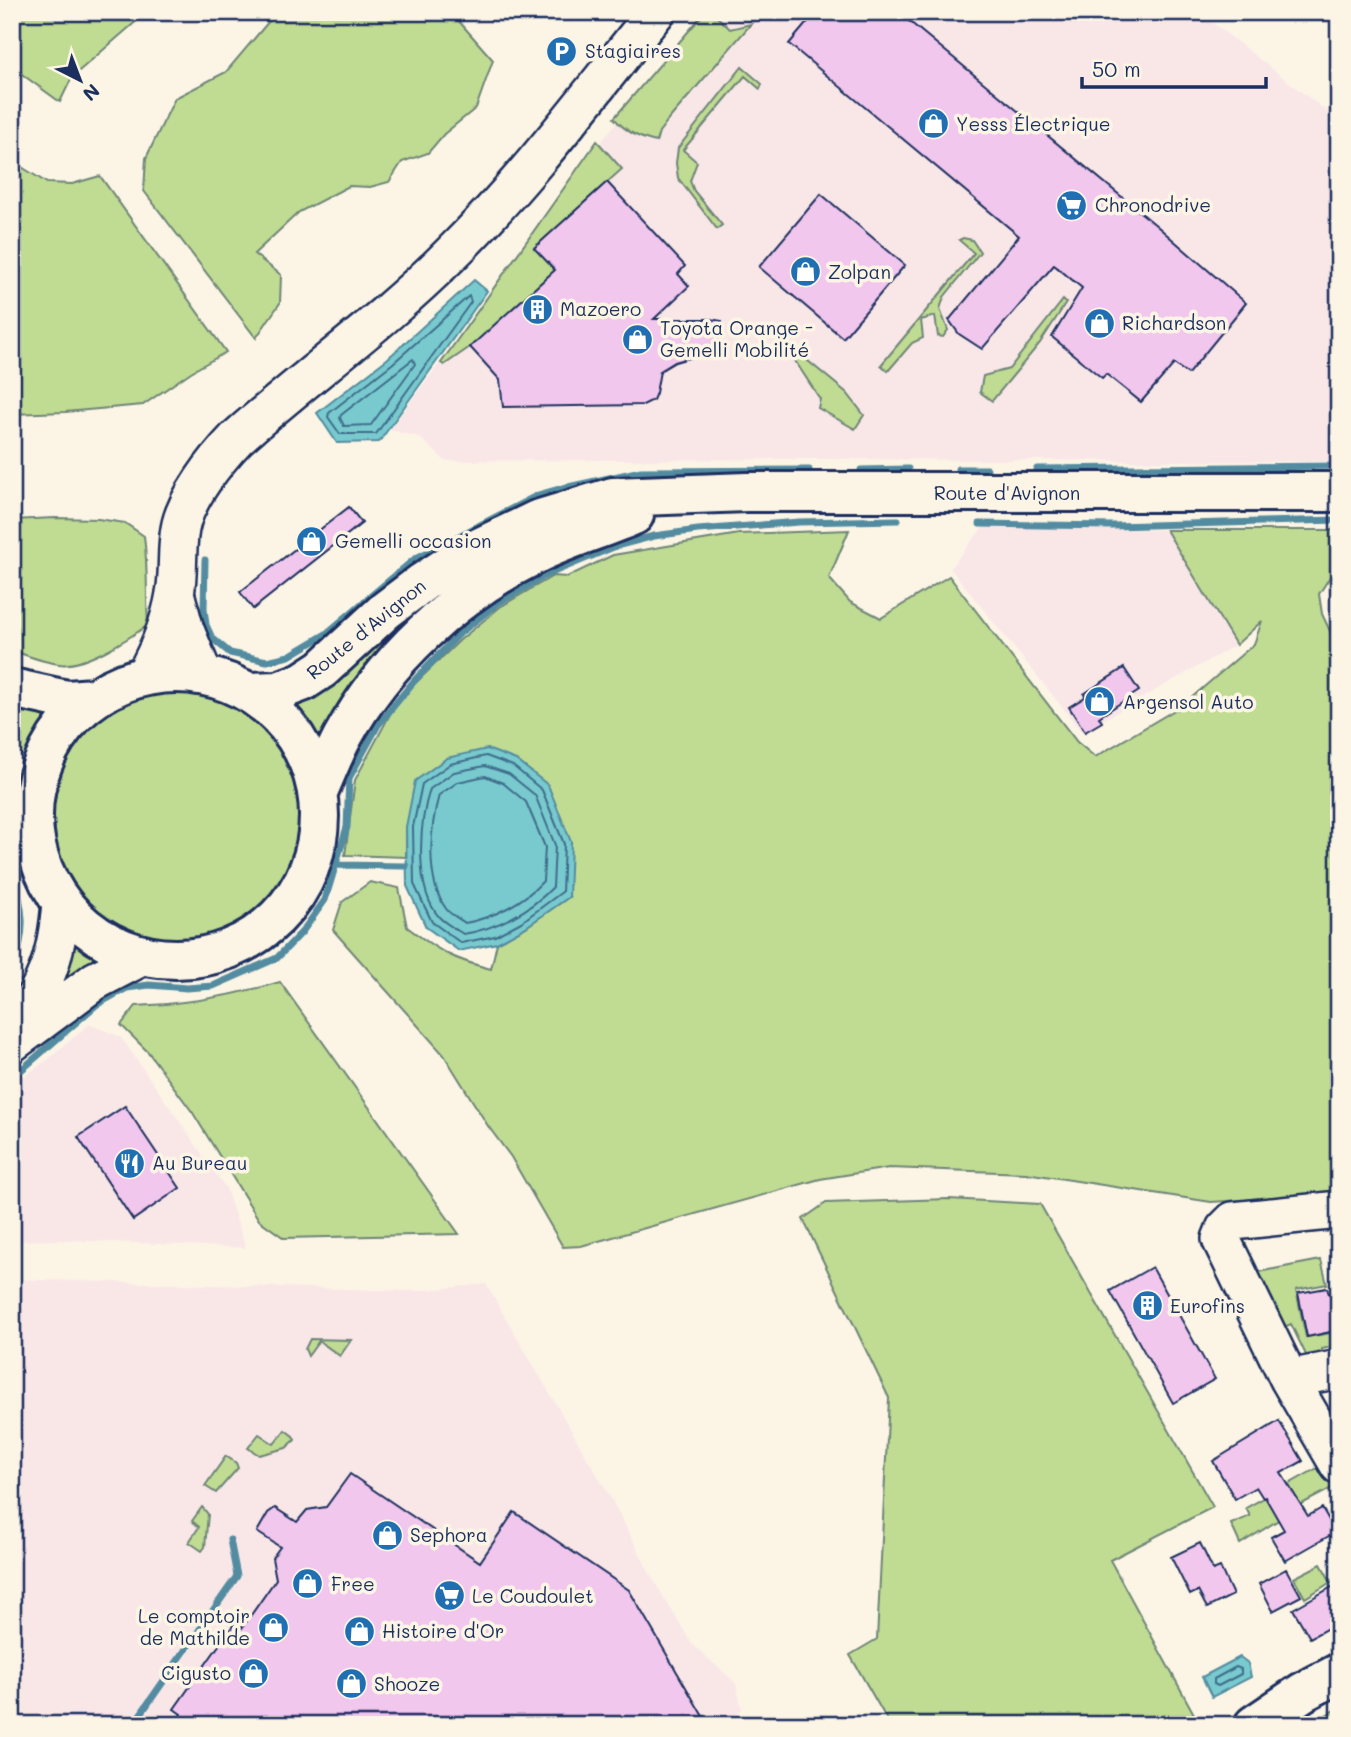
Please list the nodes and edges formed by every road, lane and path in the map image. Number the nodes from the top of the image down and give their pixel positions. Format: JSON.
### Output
{"nodes":[{"id":1,"x":656,"y":12,"type":"edge"},
{"id":2,"x":1339,"y":492,"type":"edge"},
{"id":3,"x":676,"y":496,"type":"junction"},
{"id":4,"x":175,"y":593,"type":"junction"},
{"id":5,"x":203,"y":674,"type":"junction"},
{"id":6,"x":145,"y":675,"type":"junction"},
{"id":7,"x":12,"y":688,"type":"edge"},
{"id":8,"x":250,"y":692,"type":"junction"},
{"id":9,"x":94,"y":698,"type":"junction"},
{"id":10,"x":318,"y":792,"type":"junction"},
{"id":11,"x":22,"y":800,"type":"edge"},
{"id":12,"x":61,"y":902,"type":"junction"},
{"id":13,"x":143,"y":956,"type":"junction"},
{"id":14,"x":12,"y":1031,"type":"edge"},
{"id":15,"x":12,"y":1044,"type":"edge"},
{"id":16,"x":1339,"y":1210,"type":"edge"},
{"id":17,"x":1339,"y":1369,"type":"edge"},
{"id":18,"x":1289,"y":1379,"type":"junction"},
{"id":19,"x":1339,"y":1465,"type":"edge"},
{"id":20,"x":1339,"y":1673,"type":"edge"},
{"id":21,"x":1339,"y":1700,"type":"edge"},
{"id":22,"x":1254,"y":1725,"type":"edge"},
{"id":23,"x":1301,"y":1725,"type":"edge"}],
"edges":[{"from":1,"to":4,"type":"street"},
{"from":2,"to":3,"type":"main road","name":"Route d'Avignon"},
{"from":3,"to":8,"type":"main road","name":"Route d'Avignon"},
{"from":3,"to":10,"type":"main road","name":"Route d'Avignon"},
{"from":4,"to":5,"type":"street"},
{"from":4,"to":6,"type":"street"},
{"from":5,"to":6,"type":"main road"},
{"from":5,"to":8,"type":"main road"},
{"from":6,"to":9,"type":"main road"},
{"from":7,"to":9,"type":"main road"},
{"from":8,"to":10,"type":"main road"},
{"from":9,"to":11,"type":"main road"},
{"from":10,"to":13,"type":"main road"},
{"from":11,"to":12,"type":"main road"},
{"from":12,"to":13,"type":"main road"},
{"from":12,"to":14,"type":"street"},
{"from":13,"to":15,"type":"street"},
{"from":16,"to":18,"type":"street"},
{"from":17,"to":18,"type":"street"},
{"from":18,"to":19,"type":"street"},
{"from":20,"to":22,"type":"main road"},
{"from":21,"to":23,"type":"main road"}]}
